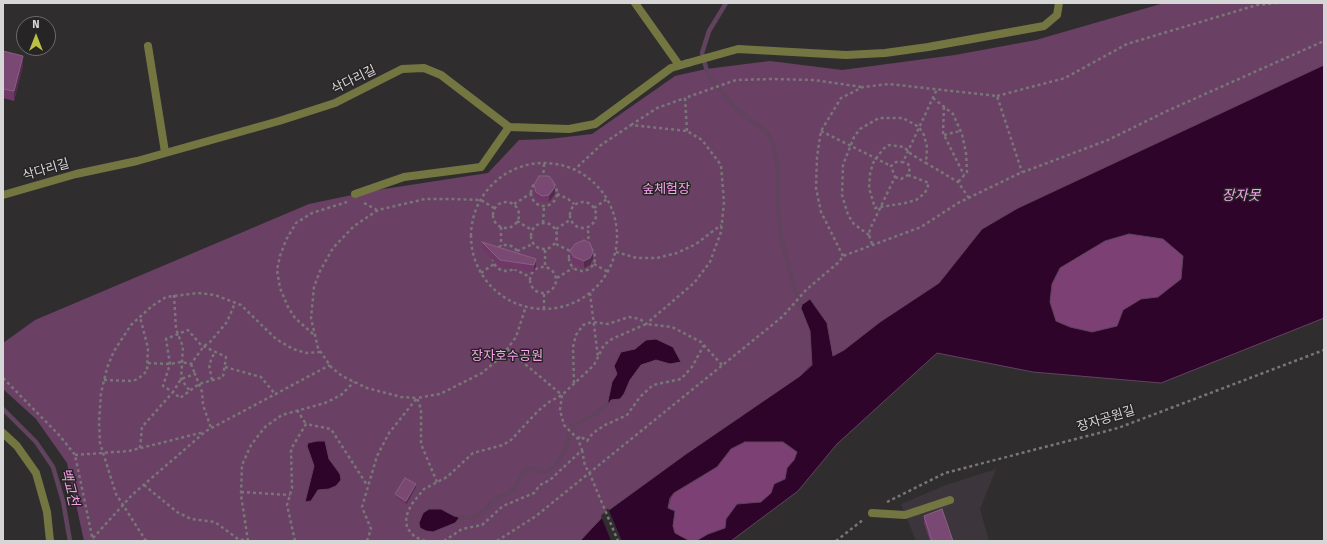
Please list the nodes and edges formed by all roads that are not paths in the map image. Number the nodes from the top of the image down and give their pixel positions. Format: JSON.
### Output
{"nodes":[{"id":1,"x":635,"y":3,"type":"edge"},
{"id":2,"x":1059,"y":3,"type":"edge"},
{"id":3,"x":148,"y":46,"type":"dead end"},
{"id":4,"x":679,"y":66,"type":"junction"},
{"id":5,"x":509,"y":127,"type":"junction"},
{"id":6,"x":165,"y":152,"type":"junction"},
{"id":7,"x":355,"y":194,"type":"dead end"},
{"id":8,"x":3,"y":195,"type":"edge"},
{"id":9,"x":3,"y":433,"type":"edge"},
{"id":10,"x":950,"y":500,"type":"dead end"},
{"id":11,"x":872,"y":513,"type":"dead end"},
{"id":12,"x":50,"y":541,"type":"edge"}],
"edges":[{"from":1,"to":4,"type":"street"},
{"from":2,"to":4,"type":"street"},
{"from":3,"to":6,"type":"street"},
{"from":4,"to":5,"type":"street"},
{"from":5,"to":6,"type":"street","name":"삭다리길"},
{"from":5,"to":7,"type":"street"},
{"from":6,"to":8,"type":"street","name":"삭다리길"},
{"from":9,"to":12,"type":"street"},
{"from":10,"to":11,"type":"street"}]}
